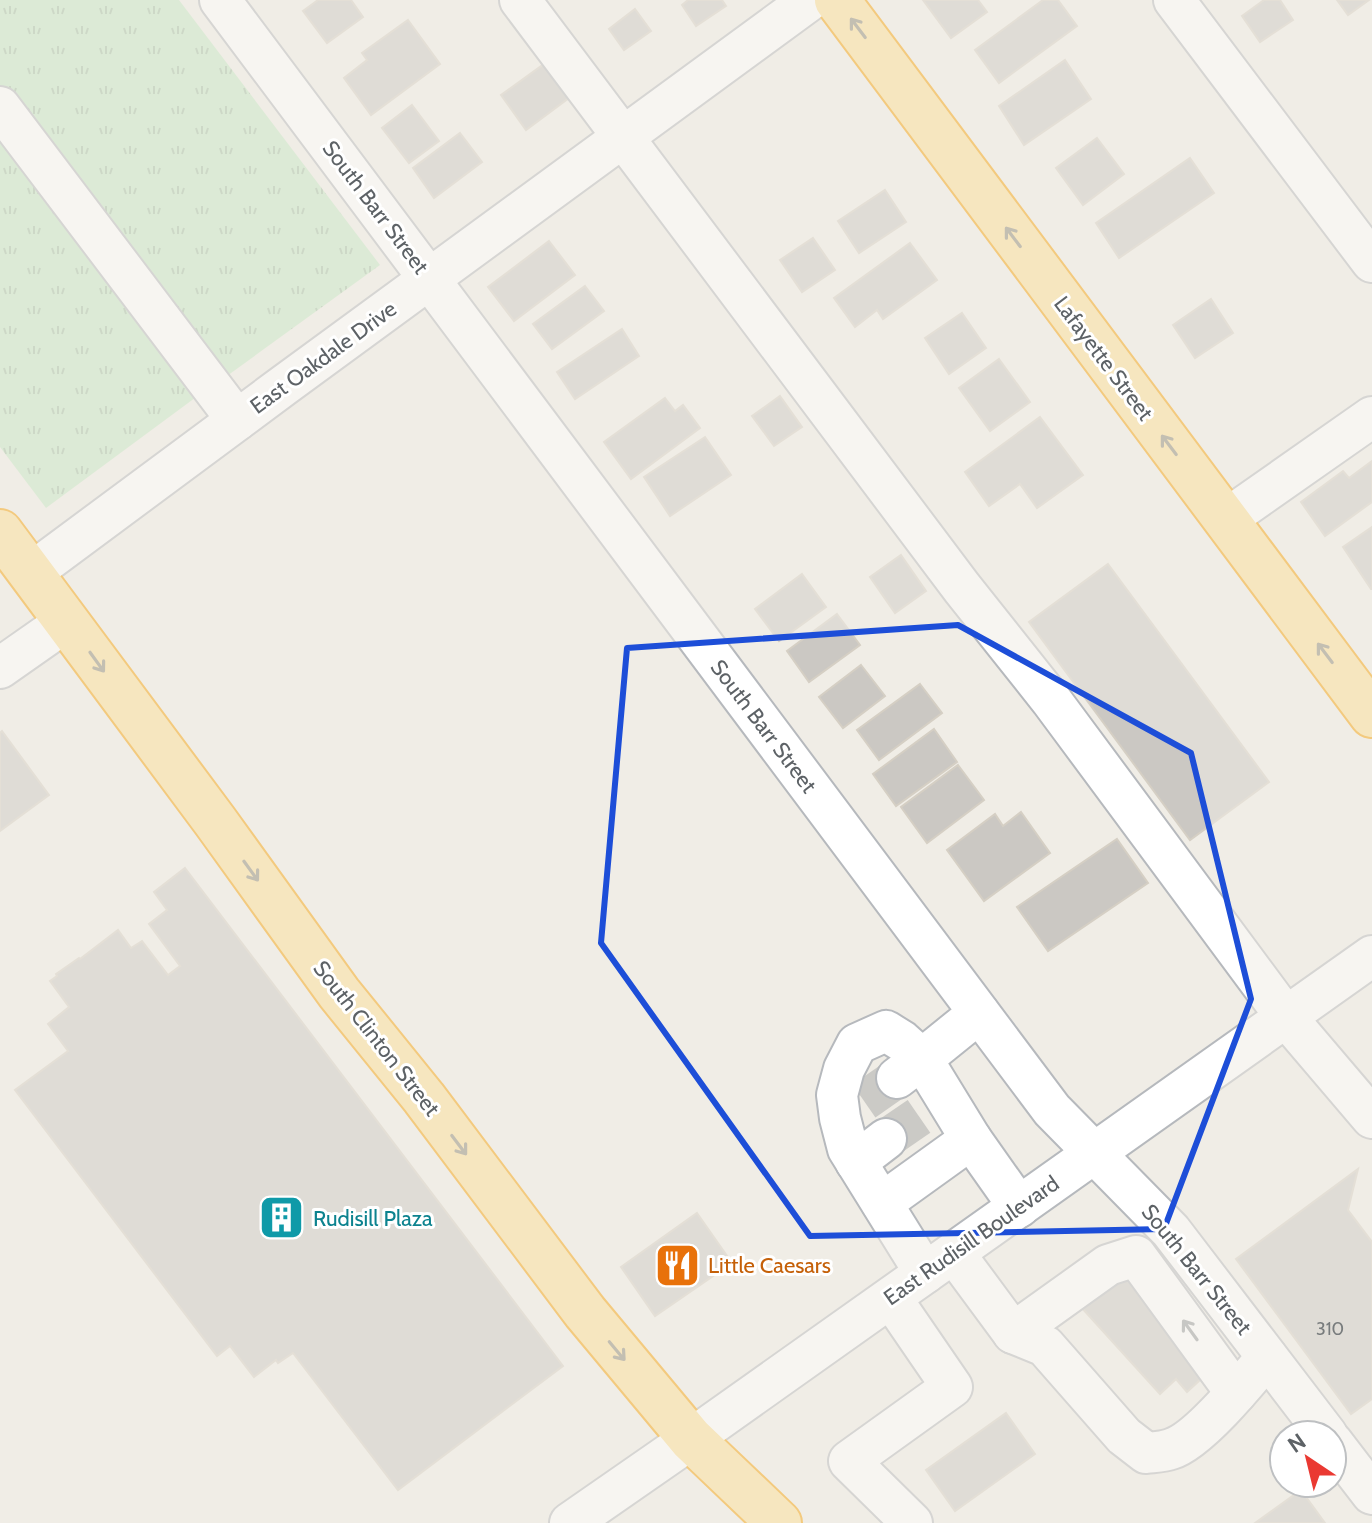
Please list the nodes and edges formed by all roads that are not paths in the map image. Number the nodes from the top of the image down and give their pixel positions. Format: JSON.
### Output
{"nodes":[{"id":1,"x":220,"y":0,"type":"edge"},
{"id":2,"x":520,"y":0,"type":"edge"},
{"id":3,"x":810,"y":0,"type":"edge"},
{"id":4,"x":837,"y":0,"type":"edge"},
{"id":5,"x":1174,"y":0,"type":"edge"},
{"id":6,"x":0,"y":107,"type":"edge"},
{"id":7,"x":623,"y":137,"type":"junction"},
{"id":8,"x":1372,"y":262,"type":"edge"},
{"id":9,"x":430,"y":278,"type":"junction"},
{"id":10,"x":1372,"y":417,"type":"edge"},
{"id":11,"x":237,"y":420,"type":"junction"},
{"id":12,"x":1225,"y":520,"type":"junction"},
{"id":13,"x":0,"y":532,"type":"edge"},
{"id":14,"x":31,"y":573,"type":"junction"},
{"id":15,"x":67,"y":621,"type":"junction"},
{"id":16,"x":0,"y":668,"type":"edge"},
{"id":17,"x":1372,"y":715,"type":"edge"},
{"id":18,"x":1372,"y":956,"type":"edge"},
{"id":19,"x":979,"y":1013,"type":"junction"},
{"id":20,"x":1286,"y":1017,"type":"junction"},
{"id":21,"x":910,"y":1069,"type":"junction"},
{"id":22,"x":1372,"y":1118,"type":"edge"},
{"id":23,"x":971,"y":1139,"type":"junction"},
{"id":24,"x":1095,"y":1152,"type":"junction"},
{"id":25,"x":882,"y":1203,"type":"junction"},
{"id":26,"x":1019,"y":1207,"type":"junction"},
{"id":27,"x":940,"y":1263,"type":"junction"},
{"id":28,"x":891,"y":1298,"type":"junction"},
{"id":29,"x":1013,"y":1333,"type":"junction"},
{"id":30,"x":1267,"y":1357,"type":"junction"},
{"id":31,"x":1236,"y":1393,"type":"junction"},
{"id":32,"x":1315,"y":1419,"type":"edge"},
{"id":33,"x":691,"y":1439,"type":"junction"},
{"id":34,"x":1348,"y":1463,"type":"edge"},
{"id":35,"x":1372,"y":1494,"type":"edge"},
{"id":36,"x":570,"y":1523,"type":"edge"},
{"id":37,"x":779,"y":1523,"type":"edge"},
{"id":38,"x":912,"y":1523,"type":"edge"}],
"edges":[{"from":1,"to":9,"type":"street","name":"South Barr Street"},
{"from":2,"to":7,"type":"street"},
{"from":3,"to":7,"type":"street","name":"East Oakdale Drive"},
{"from":12,"to":4,"type":"highway","name":"Lafayette Street","one_way":true},
{"from":5,"to":8,"type":"street"},
{"from":6,"to":11,"type":"street"},
{"from":7,"to":9,"type":"street","name":"East Oakdale Drive"},
{"from":7,"to":20,"type":"street"},
{"from":9,"to":11,"type":"street","name":"East Oakdale Drive"},
{"from":9,"to":19,"type":"street","name":"South Barr Street"},
{"from":10,"to":12,"type":"street"},
{"from":11,"to":14,"type":"street","name":"East Oakdale Drive"},
{"from":17,"to":12,"type":"highway","name":"Lafayette Street","one_way":true},
{"from":13,"to":14,"type":"highway","name":"South Clinton Street"},
{"from":14,"to":15,"type":"highway","name":"South Clinton Street"},
{"from":15,"to":16,"type":"street"},
{"from":15,"to":33,"type":"highway","name":"South Clinton Street","one_way":true},
{"from":18,"to":20,"type":"street","name":"East Rudisill Boulevard"},
{"from":19,"to":21,"type":"street"},
{"from":19,"to":24,"type":"street","name":"South Barr Street"},
{"from":20,"to":22,"type":"street"},
{"from":20,"to":24,"type":"street","name":"East Rudisill Boulevard"},
{"from":21,"to":23,"type":"street"},
{"from":21,"to":25,"type":"street"},
{"from":23,"to":25,"type":"street"},
{"from":23,"to":26,"type":"street"},
{"from":24,"to":26,"type":"street","name":"East Rudisill Boulevard"},
{"from":24,"to":30,"type":"street","name":"South Barr Street"},
{"from":25,"to":27,"type":"street"},
{"from":26,"to":27,"type":"street","name":"East Rudisill Boulevard"},
{"from":27,"to":28,"type":"street","name":"East Rudisill Boulevard"},
{"from":27,"to":29,"type":"street"},
{"from":28,"to":33,"type":"street","name":"East Rudisill Boulevard"},
{"from":28,"to":38,"type":"street"},
{"from":29,"to":31,"type":"street"},
{"from":31,"to":29,"type":"street","one_way":true},
{"from":30,"to":31,"type":"street"},
{"from":30,"to":32,"type":"street","name":"South Barr Street"},
{"from":33,"to":36,"type":"street","name":"East Rudisill Boulevard"},
{"from":33,"to":37,"type":"highway","name":"South Clinton Street"},
{"from":34,"to":35,"type":"street"}]}
